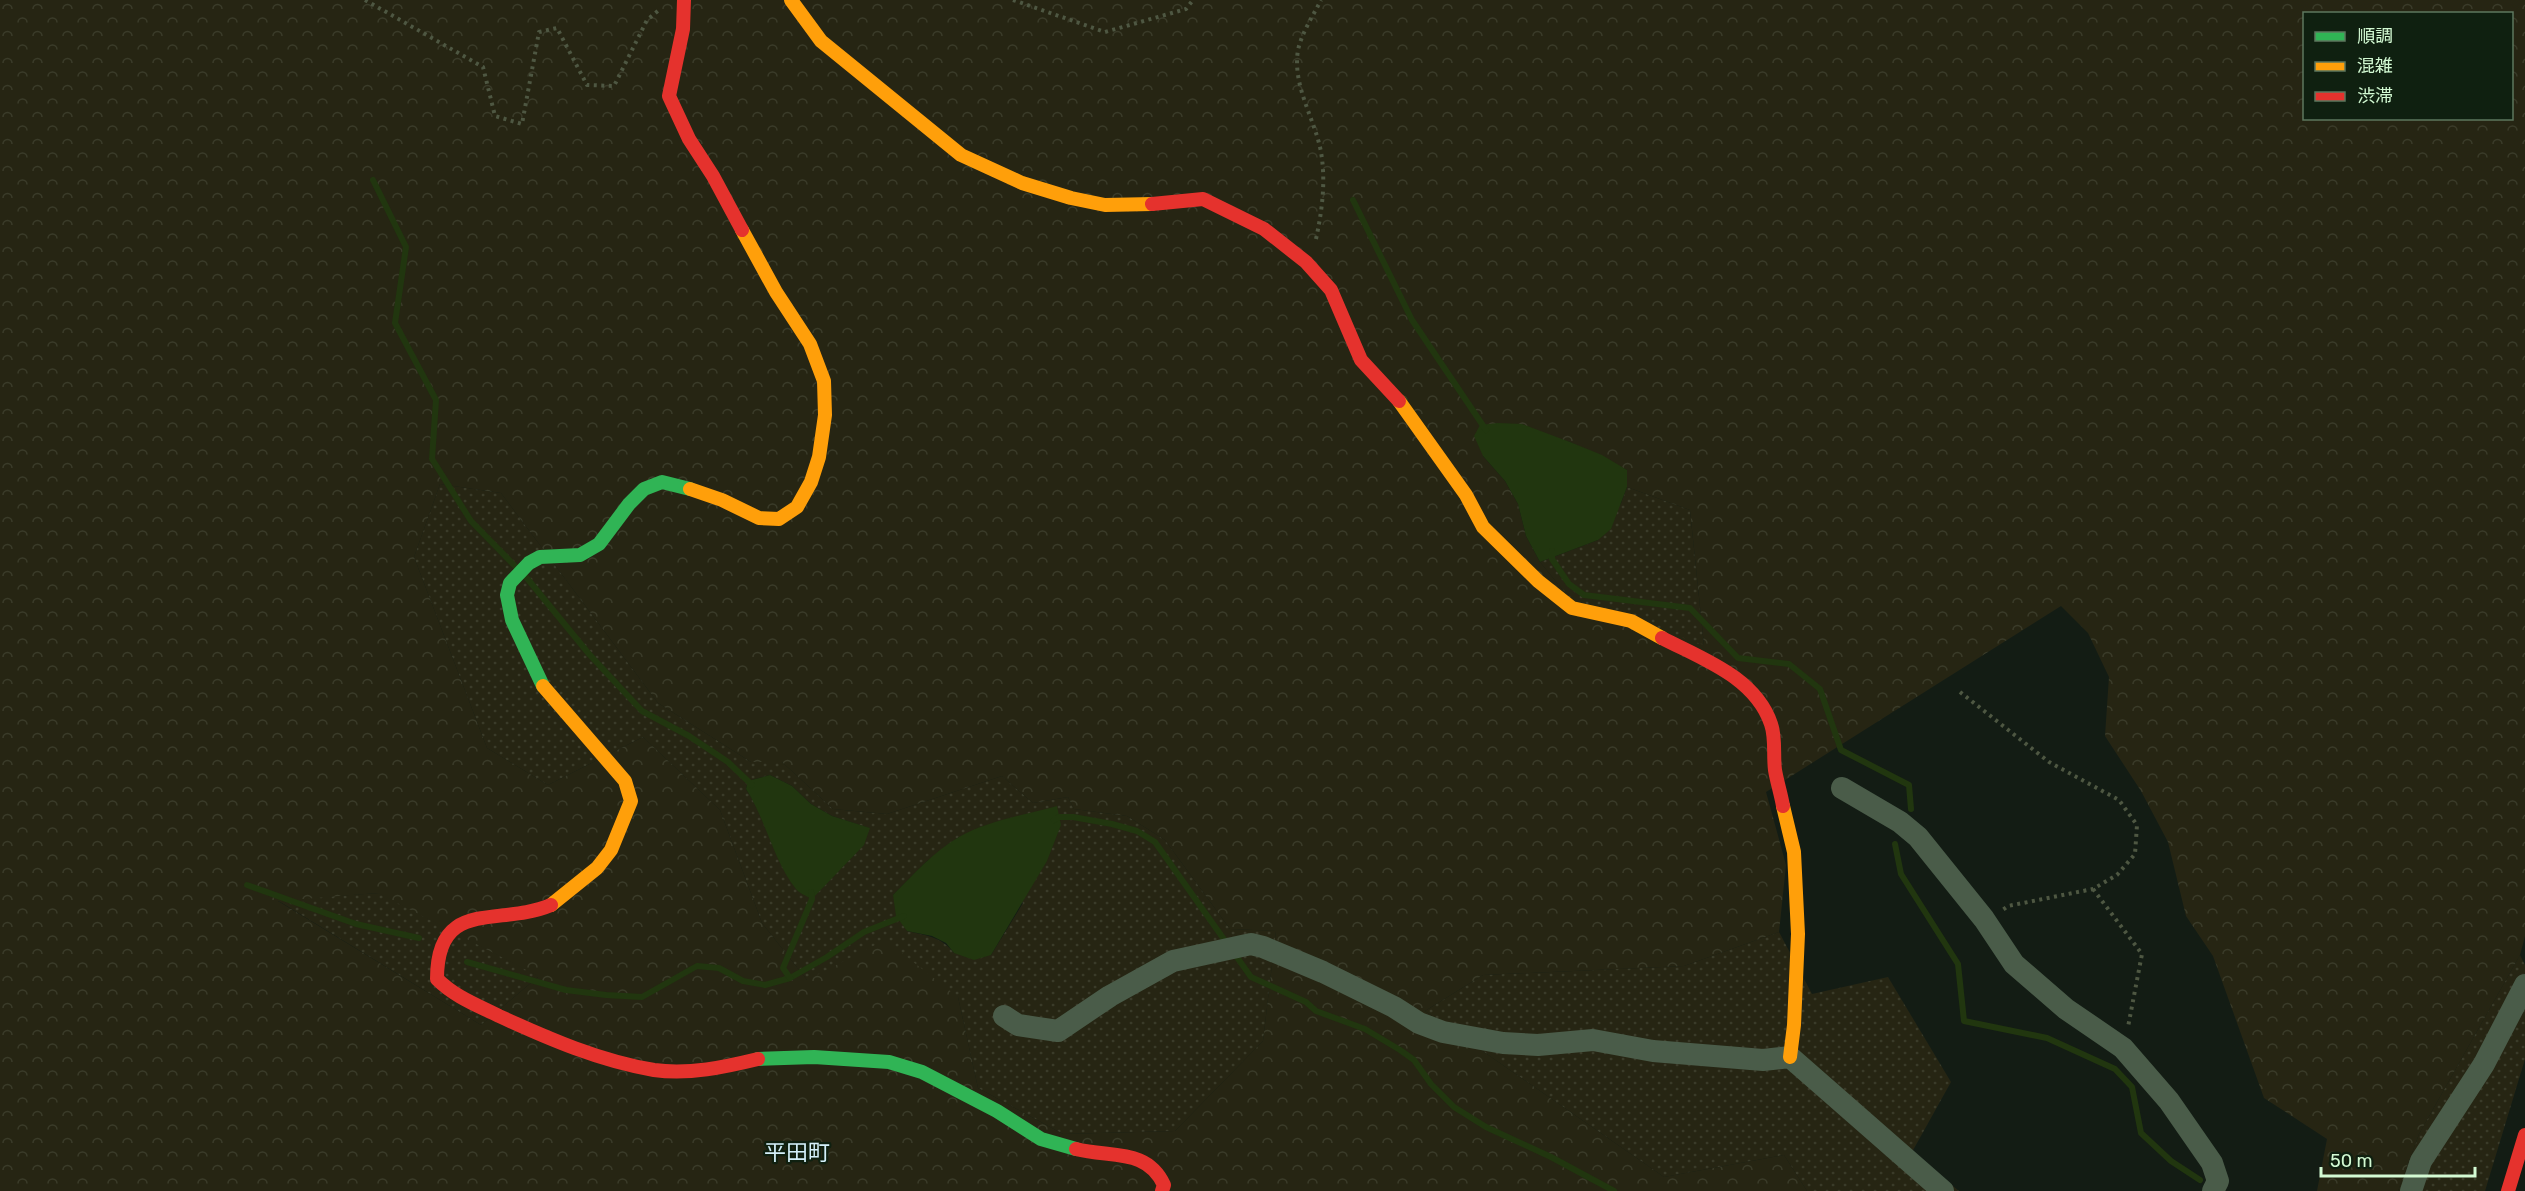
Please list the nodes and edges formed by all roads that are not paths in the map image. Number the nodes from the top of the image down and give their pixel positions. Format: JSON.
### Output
{"nodes":[{"id":1,"x":684,"y":0,"type":"edge"},
{"id":2,"x":791,"y":0,"type":"edge"},
{"id":3,"x":1842,"y":788,"type":"dead end"},
{"id":4,"x":2525,"y":985,"type":"edge"},
{"id":5,"x":1004,"y":1016,"type":"dead end"},
{"id":6,"x":1790,"y":1057,"type":"junction"},
{"id":7,"x":2525,"y":1135,"type":"edge"},
{"id":8,"x":1162,"y":1191,"type":"edge"},
{"id":9,"x":1943,"y":1191,"type":"edge"},
{"id":10,"x":2213,"y":1191,"type":"edge"},
{"id":11,"x":2411,"y":1191,"type":"edge"},
{"id":12,"x":2508,"y":1191,"type":"edge"}],
"edges":[{"from":1,"to":8,"type":"main road"},
{"from":2,"to":6,"type":"main road"},
{"from":3,"to":10,"type":"street"},
{"from":4,"to":11,"type":"street"},
{"from":5,"to":6,"type":"street"},
{"from":6,"to":9,"type":"street"},
{"from":7,"to":12,"type":"main road"}]}
